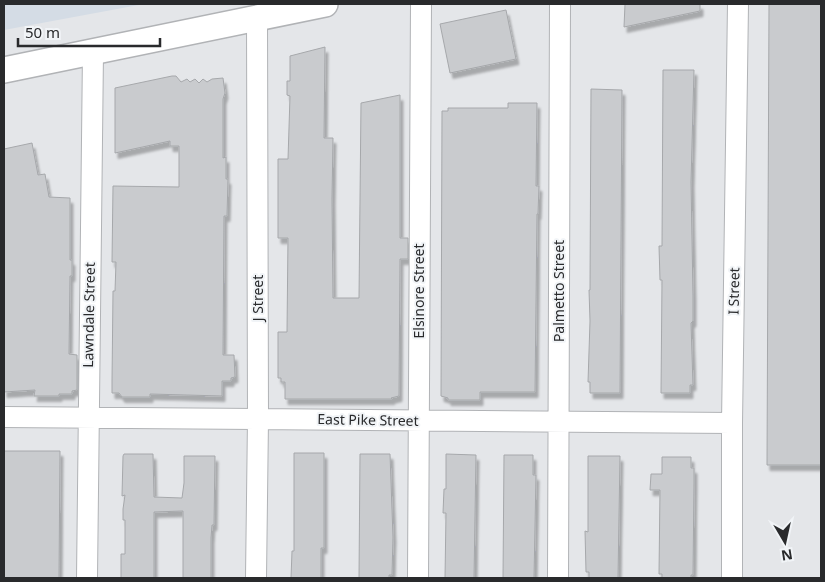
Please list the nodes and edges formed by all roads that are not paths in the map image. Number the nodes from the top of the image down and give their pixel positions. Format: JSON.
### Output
{"nodes":[{"id":1,"x":325,"y":4,"type":"edge"},
{"id":2,"x":422,"y":4,"type":"edge"},
{"id":3,"x":560,"y":4,"type":"edge"},
{"id":4,"x":738,"y":4,"type":"edge"},
{"id":5,"x":257,"y":18,"type":"junction"},
{"id":6,"x":93,"y":52,"type":"junction"},
{"id":7,"x":4,"y":70,"type":"edge"},
{"id":8,"x":4,"y":417,"type":"edge"},
{"id":9,"x":88,"y":418,"type":"junction"},
{"id":10,"x":258,"y":419,"type":"junction"},
{"id":11,"x":418,"y":420,"type":"junction"},
{"id":12,"x":558,"y":422,"type":"junction"},
{"id":13,"x":732,"y":423,"type":"junction"},
{"id":14,"x":87,"y":578,"type":"edge"},
{"id":15,"x":256,"y":578,"type":"edge"},
{"id":16,"x":418,"y":578,"type":"edge"},
{"id":17,"x":558,"y":578,"type":"edge"},
{"id":18,"x":732,"y":578,"type":"edge"}],
"edges":[{"from":1,"to":5,"type":"main road"},
{"from":2,"to":11,"type":"street","name":"Elsinore Street"},
{"from":3,"to":12,"type":"street","name":"Palmetto Street"},
{"from":4,"to":13,"type":"street","name":"I Street"},
{"from":5,"to":6,"type":"main road"},
{"from":5,"to":10,"type":"street","name":"J Street"},
{"from":6,"to":7,"type":"main road"},
{"from":6,"to":9,"type":"street","name":"Lawndale Street"},
{"from":8,"to":9,"type":"street","name":"East Pike Street"},
{"from":9,"to":10,"type":"street","name":"East Pike Street"},
{"from":9,"to":14,"type":"street","name":"Lawndale Street"},
{"from":10,"to":11,"type":"street","name":"East Pike Street"},
{"from":10,"to":15,"type":"street","name":"J Street"},
{"from":11,"to":12,"type":"street","name":"East Pike Street"},
{"from":11,"to":16,"type":"street","name":"Elsinore Street"},
{"from":12,"to":13,"type":"street","name":"East Pike Street"},
{"from":12,"to":17,"type":"street","name":"Palmetto Street"},
{"from":13,"to":18,"type":"street","name":"I Street"}]}
